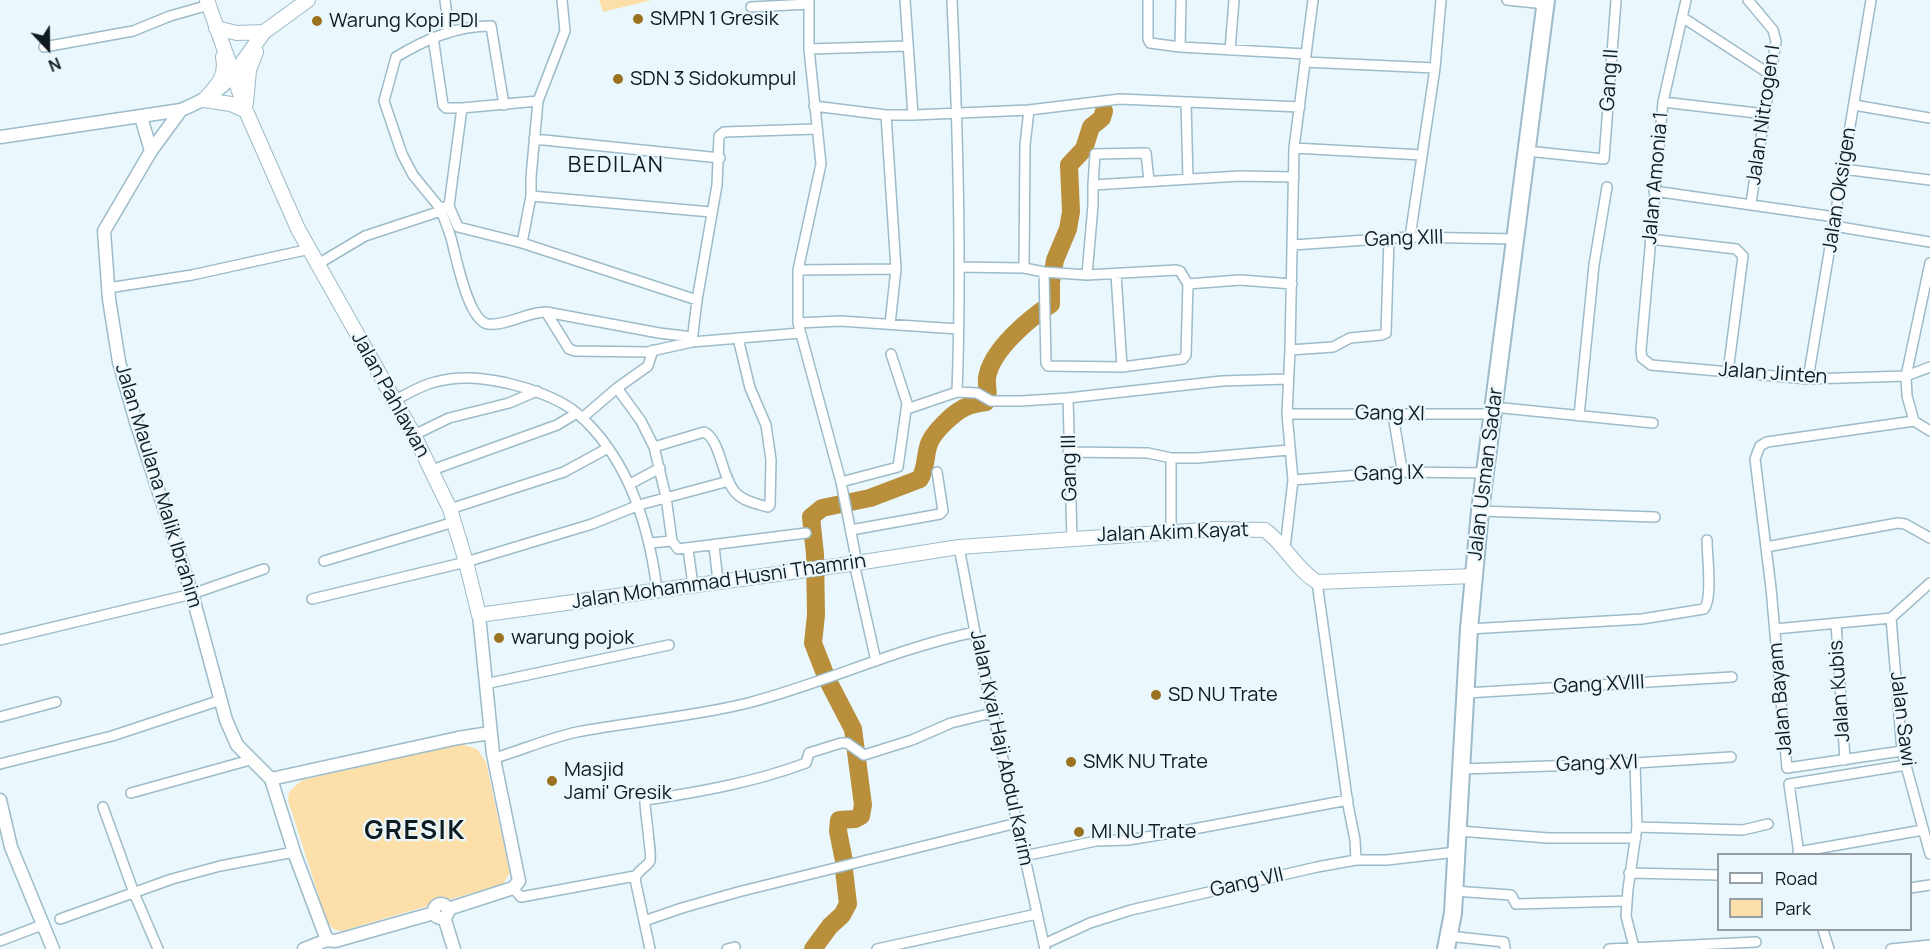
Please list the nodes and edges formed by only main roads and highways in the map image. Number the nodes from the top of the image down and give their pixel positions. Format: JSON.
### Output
{"nodes":[{"id":1,"x":308,"y":0,"type":"edge"},
{"id":2,"x":208,"y":2,"type":"edge"},
{"id":3,"x":1546,"y":2,"type":"edge"},
{"id":4,"x":216,"y":28,"type":"junction"},
{"id":5,"x":264,"y":32,"type":"junction"},
{"id":6,"x":234,"y":75,"type":"junction"},
{"id":7,"x":246,"y":111,"type":"junction"},
{"id":8,"x":959,"y":547,"type":"joint"},
{"id":9,"x":1474,"y":576,"type":"junction"},
{"id":10,"x":479,"y":615,"type":"joint"},
{"id":11,"x":1447,"y":942,"type":"edge"}],
"edges":[{"from":1,"to":5,"type":"main road"},
{"from":2,"to":4,"type":"main road"},
{"from":3,"to":9,"type":"highway","name":"Jalan Usman Sadar"},
{"from":4,"to":5,"type":"main road"},
{"from":4,"to":6,"type":"main road","name":"Jalan Pahlawan"},
{"from":4,"to":7,"type":"main road"},
{"from":5,"to":6,"type":"main road"},
{"from":5,"to":7,"type":"main road"},
{"from":6,"to":7,"type":"main road","name":"Jalan Pahlawan"},
{"from":7,"to":10,"type":"main road","name":"Jalan Pahlawan"},
{"from":8,"to":9,"type":"main road","name":"Jalan Akim Kayat"},
{"from":8,"to":10,"type":"main road","name":"Jalan Mohammad Husni Thamrin"},
{"from":9,"to":11,"type":"highway","name":"Jalan Usman Sadar"}]}
